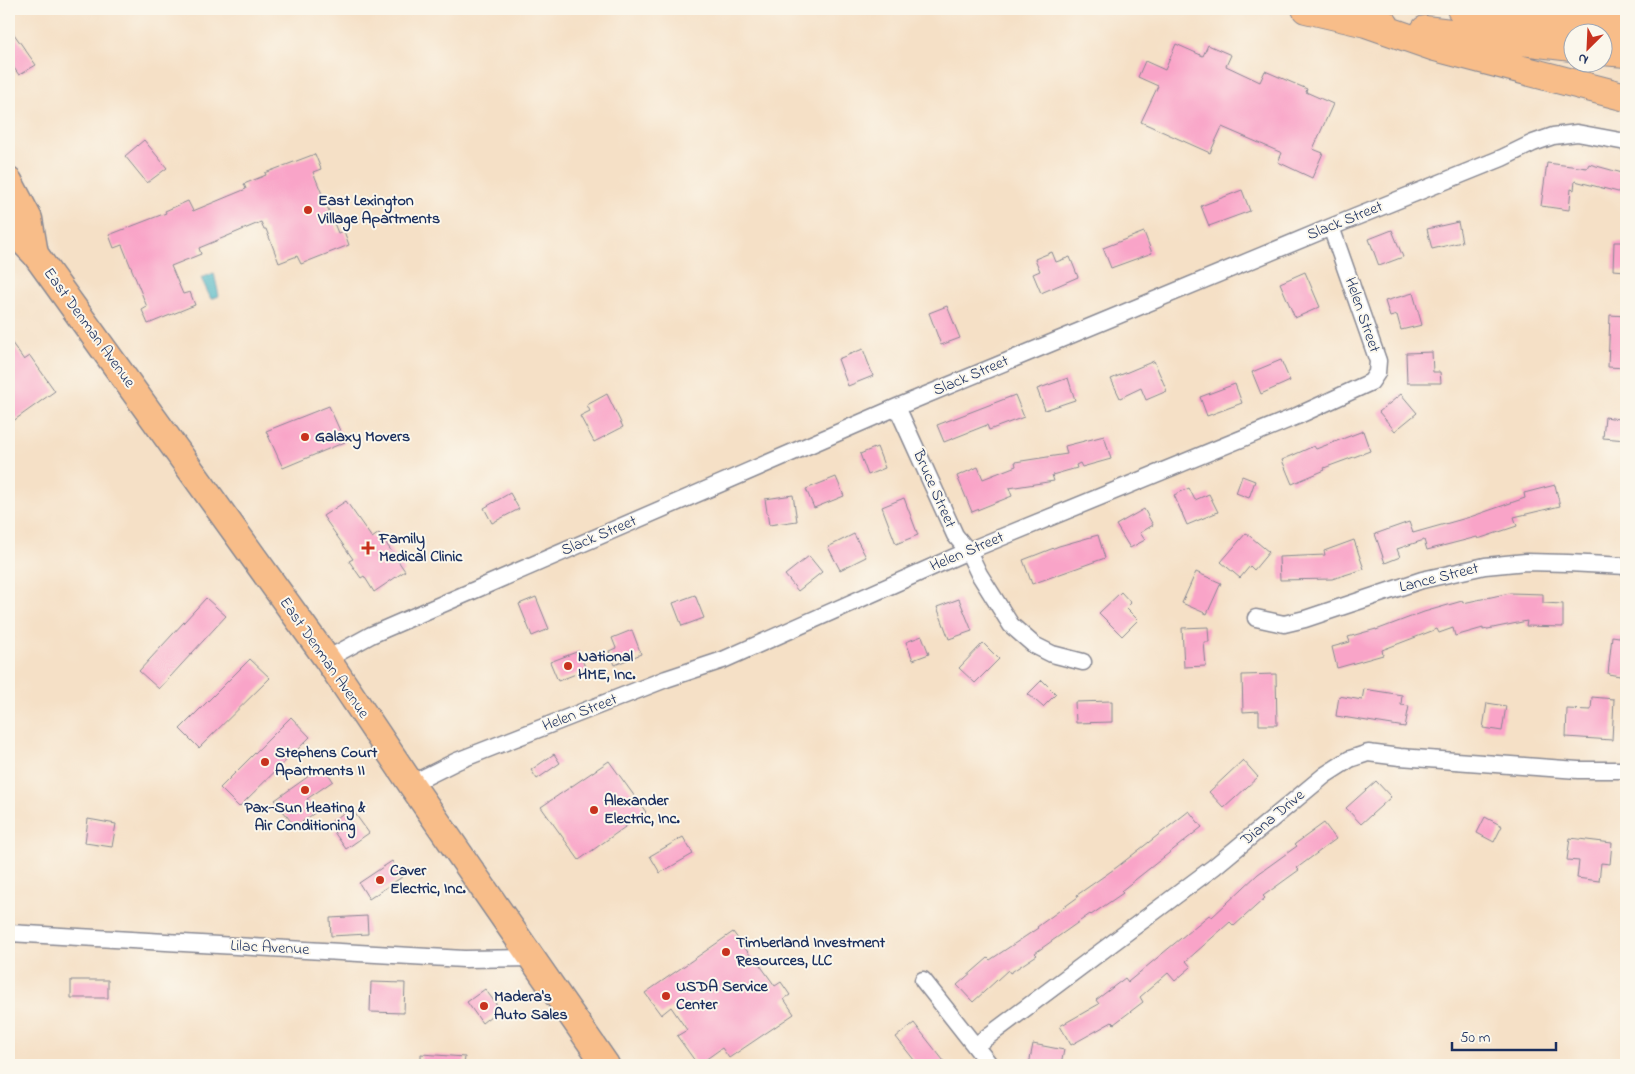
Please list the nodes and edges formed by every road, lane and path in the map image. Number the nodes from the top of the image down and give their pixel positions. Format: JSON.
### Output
{"nodes":[{"id":1,"x":1306,"y":9,"type":"edge"},
{"id":2,"x":1461,"y":9,"type":"edge"},
{"id":3,"x":1366,"y":23,"type":"junction"},
{"id":4,"x":1626,"y":31,"type":"edge"},
{"id":5,"x":1562,"y":46,"type":"edge"},
{"id":6,"x":1612,"y":52,"type":"edge"},
{"id":7,"x":1626,"y":54,"type":"edge"},
{"id":8,"x":1626,"y":97,"type":"edge"},
{"id":9,"x":1626,"y":142,"type":"edge"},
{"id":10,"x":9,"y":182,"type":"edge"},
{"id":11,"x":1331,"y":226,"type":"junction"},
{"id":12,"x":9,"y":227,"type":"edge"},
{"id":13,"x":35,"y":254,"type":"junction"},
{"id":14,"x":897,"y":407,"type":"junction"},
{"id":15,"x":968,"y":551,"type":"junction"},
{"id":16,"x":1626,"y":566,"type":"edge"},
{"id":17,"x":1256,"y":618,"type":"dead end"},
{"id":18,"x":327,"y":659,"type":"junction"},
{"id":19,"x":1083,"y":662,"type":"dead end"},
{"id":20,"x":1626,"y":770,"type":"edge"},
{"id":21,"x":411,"y":784,"type":"junction"},
{"id":22,"x":9,"y":933,"type":"edge"},
{"id":23,"x":532,"y":958,"type":"junction"},
{"id":24,"x":923,"y":980,"type":"dead end"},
{"id":25,"x":975,"y":1046,"type":"junction"},
{"id":26,"x":606,"y":1065,"type":"edge"},
{"id":27,"x":990,"y":1065,"type":"edge"}],
"edges":[{"from":1,"to":3,"type":"highway"},
{"from":2,"to":4,"type":"highway"},
{"from":3,"to":5,"type":"highway"},
{"from":3,"to":8,"type":"highway"},
{"from":6,"to":7,"type":"highway"},
{"from":9,"to":11,"type":"street","name":"Slack Street"},
{"from":10,"to":13,"type":"main road","name":"East Denman Avenue"},
{"from":11,"to":14,"type":"street","name":"Slack Street"},
{"from":11,"to":15,"type":"street","name":"Helen Street"},
{"from":12,"to":13,"type":"main road","name":"East Denman Avenue"},
{"from":13,"to":18,"type":"main road","name":"East Denman Avenue"},
{"from":14,"to":15,"type":"street","name":"Bruce Street"},
{"from":14,"to":18,"type":"street","name":"Slack Street"},
{"from":15,"to":19,"type":"street","name":"Bruce Street"},
{"from":15,"to":21,"type":"street","name":"Helen Street"},
{"from":16,"to":17,"type":"street","name":"Lance Street"},
{"from":18,"to":21,"type":"main road","name":"East Denman Avenue"},
{"from":20,"to":25,"type":"street","name":"Diana Drive"},
{"from":21,"to":23,"type":"main road","name":"East Denman Avenue"},
{"from":22,"to":23,"type":"street","name":"Lilac Avenue"},
{"from":23,"to":26,"type":"main road","name":"East Denman Avenue"},
{"from":24,"to":25,"type":"street"},
{"from":25,"to":27,"type":"street"}]}
